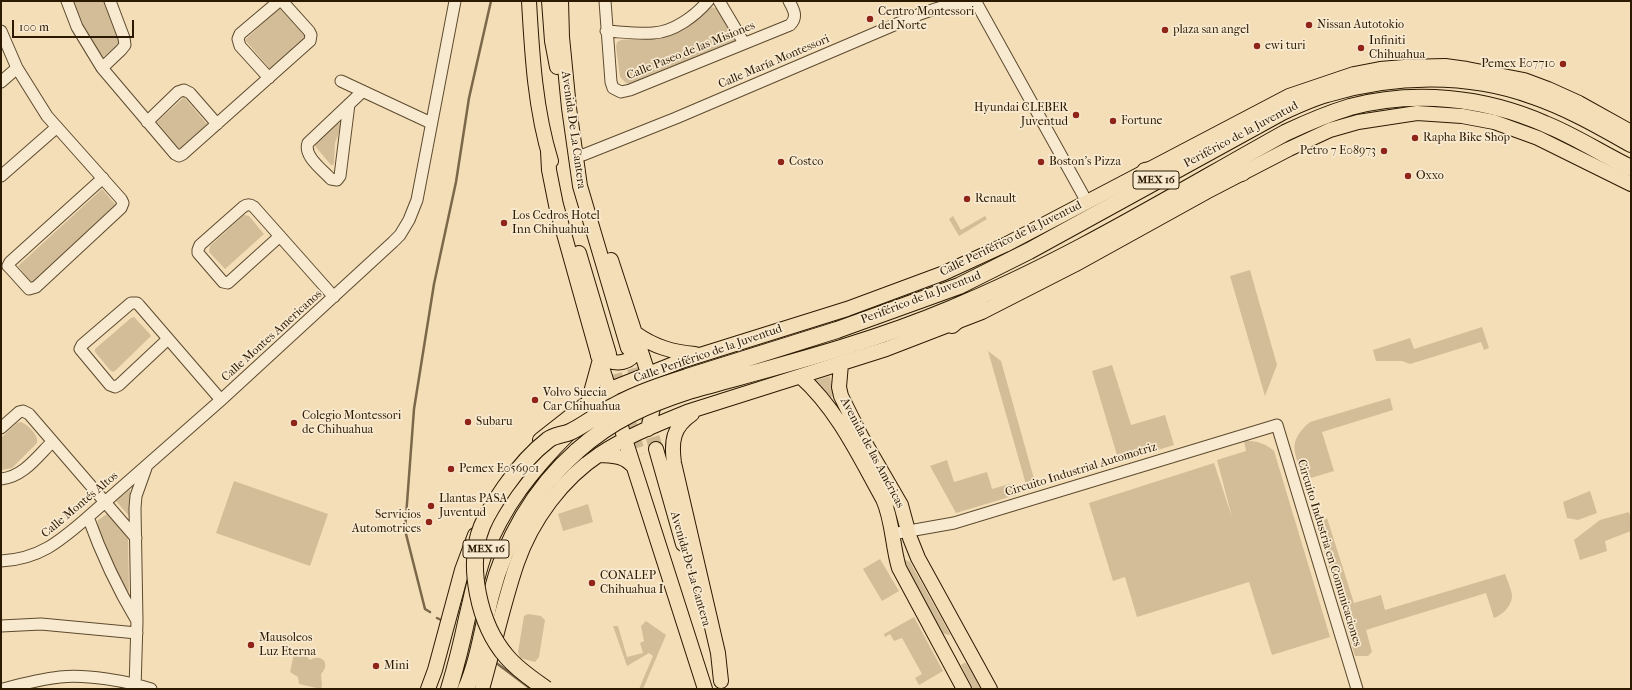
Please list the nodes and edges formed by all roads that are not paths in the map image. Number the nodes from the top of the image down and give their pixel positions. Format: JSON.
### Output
{"nodes":[{"id":1,"x":67,"y":1,"type":"edge"},
{"id":2,"x":110,"y":1,"type":"edge"},
{"id":3,"x":281,"y":1,"type":"edge"},
{"id":4,"x":455,"y":1,"type":"edge"},
{"id":5,"x":530,"y":1,"type":"edge"},
{"id":6,"x":549,"y":1,"type":"edge"},
{"id":7,"x":560,"y":1,"type":"edge"},
{"id":8,"x":605,"y":1,"type":"edge"},
{"id":9,"x":708,"y":1,"type":"edge"},
{"id":10,"x":720,"y":1,"type":"edge"},
{"id":11,"x":789,"y":1,"type":"edge"},
{"id":12,"x":980,"y":3,"type":"edge"},
{"id":13,"x":1,"y":31,"type":"edge"},
{"id":14,"x":606,"y":32,"type":"junction"},
{"id":15,"x":744,"y":43,"type":"junction"},
{"id":16,"x":17,"y":68,"type":"junction"},
{"id":17,"x":102,"y":68,"type":"junction"},
{"id":18,"x":269,"y":78,"type":"junction"},
{"id":19,"x":341,"y":81,"type":"dead end"},
{"id":20,"x":1,"y":82,"type":"edge"},
{"id":21,"x":566,"y":85,"type":"junction"},
{"id":22,"x":363,"y":92,"type":"junction"},
{"id":23,"x":349,"y":104,"type":"junction"},
{"id":24,"x":147,"y":122,"type":"junction"},
{"id":25,"x":217,"y":124,"type":"junction"},
{"id":26,"x":431,"y":124,"type":"junction"},
{"id":27,"x":57,"y":127,"type":"junction"},
{"id":28,"x":571,"y":129,"type":"junction"},
{"id":29,"x":1631,"y":132,"type":"edge"},
{"id":30,"x":1631,"y":144,"type":"edge"},
{"id":31,"x":583,"y":155,"type":"junction"},
{"id":32,"x":1181,"y":166,"type":"junction"},
{"id":33,"x":1631,"y":168,"type":"edge"},
{"id":34,"x":1145,"y":171,"type":"junction"},
{"id":35,"x":1242,"y":173,"type":"junction"},
{"id":36,"x":1,"y":176,"type":"edge"},
{"id":37,"x":102,"y":178,"type":"junction"},
{"id":38,"x":1197,"y":182,"type":"junction"},
{"id":39,"x":1631,"y":184,"type":"edge"},
{"id":40,"x":1087,"y":202,"type":"junction"},
{"id":41,"x":280,"y":236,"type":"junction"},
{"id":42,"x":988,"y":293,"type":"junction"},
{"id":43,"x":334,"y":297,"type":"junction"},
{"id":44,"x":952,"y":325,"type":"junction"},
{"id":45,"x":168,"y":339,"type":"junction"},
{"id":46,"x":634,"y":341,"type":"junction"},
{"id":47,"x":702,"y":354,"type":"junction"},
{"id":48,"x":602,"y":357,"type":"junction"},
{"id":49,"x":681,"y":361,"type":"junction"},
{"id":50,"x":841,"y":364,"type":"junction"},
{"id":51,"x":648,"y":373,"type":"junction"},
{"id":52,"x":800,"y":376,"type":"junction"},
{"id":53,"x":689,"y":383,"type":"junction"},
{"id":54,"x":608,"y":390,"type":"junction"},
{"id":55,"x":220,"y":400,"type":"junction"},
{"id":56,"x":585,"y":405,"type":"junction"},
{"id":57,"x":693,"y":410,"type":"junction"},
{"id":58,"x":840,"y":411,"type":"junction"},
{"id":59,"x":1277,"y":425,"type":"joint"},
{"id":60,"x":1,"y":428,"type":"edge"},
{"id":61,"x":648,"y":429,"type":"junction"},
{"id":62,"x":569,"y":432,"type":"junction"},
{"id":63,"x":626,"y":440,"type":"junction"},
{"id":64,"x":52,"y":442,"type":"junction"},
{"id":65,"x":656,"y":449,"type":"tunnel mouth"},
{"id":66,"x":600,"y":454,"type":"junction"},
{"id":67,"x":636,"y":461,"type":"junction"},
{"id":68,"x":147,"y":466,"type":"junction"},
{"id":69,"x":1,"y":479,"type":"edge"},
{"id":70,"x":105,"y":501,"type":"junction"},
{"id":71,"x":88,"y":517,"type":"junction"},
{"id":72,"x":907,"y":530,"type":"junction"},
{"id":73,"x":892,"y":534,"type":"junction"},
{"id":74,"x":136,"y":538,"type":"junction"},
{"id":75,"x":1,"y":561,"type":"edge"},
{"id":76,"x":138,"y":621,"type":"junction"},
{"id":77,"x":1,"y":626,"type":"edge"},
{"id":78,"x":137,"y":633,"type":"junction"},
{"id":79,"x":964,"y":643,"type":"junction"},
{"id":80,"x":946,"y":654,"type":"junction"},
{"id":81,"x":136,"y":686,"type":"edge"},
{"id":82,"x":718,"y":686,"type":"edge"},
{"id":83,"x":3,"y":689,"type":"edge"},
{"id":84,"x":151,"y":689,"type":"edge"},
{"id":85,"x":428,"y":689,"type":"edge"},
{"id":86,"x":449,"y":689,"type":"edge"},
{"id":87,"x":466,"y":689,"type":"edge"},
{"id":88,"x":482,"y":689,"type":"edge"},
{"id":89,"x":546,"y":689,"type":"edge"},
{"id":90,"x":705,"y":689,"type":"edge"},
{"id":91,"x":964,"y":689,"type":"edge"},
{"id":92,"x":990,"y":689,"type":"edge"},
{"id":93,"x":1357,"y":689,"type":"edge"}],
"edges":[{"from":1,"to":17,"type":"street"},
{"from":2,"to":17,"type":"street"},
{"from":3,"to":18,"type":"street"},
{"from":3,"to":18,"type":"street"},
{"from":4,"to":26,"type":"street","name":"Calle Montes Americanos"},
{"from":5,"to":48,"type":"main road"},
{"from":6,"to":21,"type":"main road"},
{"from":7,"to":21,"type":"main road","name":"Avenida De La Cantera"},
{"from":8,"to":14,"type":"street","name":"Calle Paseo de las Misiones"},
{"from":9,"to":14,"type":"street"},
{"from":10,"to":15,"type":"street"},
{"from":11,"to":15,"type":"street","name":"Calle Paseo de las Misiones"},
{"from":12,"to":31,"type":"street","name":"Calle María Montessori"},
{"from":12,"to":40,"type":"street"},
{"from":13,"to":16,"type":"street"},
{"from":14,"to":15,"type":"street","name":"Calle Paseo de las Misiones"},
{"from":16,"to":20,"type":"street"},
{"from":16,"to":27,"type":"street"},
{"from":17,"to":24,"type":"street"},
{"from":18,"to":25,"type":"street"},
{"from":19,"to":22,"type":"street"},
{"from":21,"to":28,"type":"main road","name":"Avenida De La Cantera"},
{"from":22,"to":23,"type":"street"},
{"from":22,"to":26,"type":"street"},
{"from":23,"to":23,"type":"street"},
{"from":24,"to":25,"type":"street"},
{"from":24,"to":25,"type":"street"},
{"from":26,"to":43,"type":"street","name":"Calle Montes Americanos"},
{"from":27,"to":36,"type":"street"},
{"from":27,"to":37,"type":"street"},
{"from":28,"to":31,"type":"main road"},
{"from":28,"to":46,"type":"main road","name":"Avenida De La Cantera"},
{"from":29,"to":34,"type":"main road","name":"Calle Periférico de la Juventud"},
{"from":30,"to":32,"type":"highway","name":"Periférico de la Juventud","number":"MEX 16"},
{"from":31,"to":46,"type":"main road"},
{"from":32,"to":34,"type":"highway"},
{"from":32,"to":53,"type":"highway","name":"Periférico de la Juventud","number":"MEX 16"},
{"from":33,"to":38,"type":"highway","name":"Periférico de la Juventud","number":"MEX 16"},
{"from":34,"to":40,"type":"main road","name":"Calle Periférico de la Juventud"},
{"from":35,"to":38,"type":"highway"},
{"from":35,"to":39,"type":"main road"},
{"from":35,"to":44,"type":"main road"},
{"from":37,"to":37,"type":"street"},
{"from":38,"to":42,"type":"highway","name":"Periférico de la Juventud","number":"MEX 16"},
{"from":40,"to":47,"type":"main road","name":"Calle Periférico de la Juventud"},
{"from":41,"to":41,"type":"street"},
{"from":41,"to":43,"type":"street"},
{"from":42,"to":44,"type":"highway"},
{"from":42,"to":53,"type":"highway","name":"Periférico de la Juventud","number":"MEX 16"},
{"from":43,"to":55,"type":"street","name":"Calle Montes Americanos"},
{"from":44,"to":50,"type":"main road"},
{"from":45,"to":45,"type":"street"},
{"from":45,"to":55,"type":"street"},
{"from":46,"to":47,"type":"main road"},
{"from":46,"to":48,"type":"main road"},
{"from":46,"to":51,"type":"main road"},
{"from":47,"to":49,"type":"main road","name":"Calle Periférico de la Juventud"},
{"from":48,"to":54,"type":"main road"},
{"from":48,"to":56,"type":"main road"},
{"from":49,"to":51,"type":"main road","name":"Calle Periférico de la Juventud"},
{"from":49,"to":57,"type":"main road"},
{"from":50,"to":52,"type":"main road"},
{"from":50,"to":58,"type":"main road","name":"Avenida de las Américas"},
{"from":51,"to":54,"type":"main road","name":"Calle Periférico de la Juventud"},
{"from":51,"to":61,"type":"main road"},
{"from":52,"to":57,"type":"main road"},
{"from":52,"to":58,"type":"main road","name":"Avenida de las Américas"},
{"from":53,"to":62,"type":"highway","name":"Calle Periférico de la Juventud","number":"MEX 16","bridge":true},
{"from":53,"to":87,"type":"highway","number":"MEX 16","bridge":true},
{"from":54,"to":56,"type":"main road","name":"Calle Periférico de la Juventud"},
{"from":54,"to":63,"type":"main road"},
{"from":55,"to":68,"type":"street","name":"Calle Montes Americanos"},
{"from":56,"to":66,"type":"main road"},
{"from":56,"to":85,"type":"main road","name":"Calle Periférico de la Juventud"},
{"from":57,"to":61,"type":"main road"},
{"from":57,"to":82,"type":"main road"},
{"from":58,"to":72,"type":"main road","name":"Avenida de las Américas"},
{"from":58,"to":73,"type":"main road","name":"Avenida de las Américas"},
{"from":59,"to":72,"type":"street","name":"Circuito Industrial Automotriz"},
{"from":59,"to":93,"type":"street","name":"Circuito Industria en Comunicaciones"},
{"from":60,"to":64,"type":"street"},
{"from":61,"to":63,"type":"main road"},
{"from":62,"to":86,"type":"highway","number":"MEX 16"},
{"from":62,"to":89,"type":"highway","bridge":true},
{"from":63,"to":66,"type":"main road"},
{"from":63,"to":67,"type":"main road"},
{"from":64,"to":69,"type":"street"},
{"from":64,"to":70,"type":"street"},
{"from":65,"to":82,"type":"main road","name":"Avenida De La Cantera"},
{"from":66,"to":67,"type":"main road"},
{"from":66,"to":88,"type":"main road"},
{"from":67,"to":82,"type":"main road","name":"Avenida De La Cantera"},
{"from":67,"to":90,"type":"main road"},
{"from":68,"to":70,"type":"street","name":"Calle Montés Altos"},
{"from":68,"to":74,"type":"street","name":"Calle Montes Americanos"},
{"from":70,"to":71,"type":"street","name":"Calle Montés Altos"},
{"from":70,"to":74,"type":"street"},
{"from":71,"to":75,"type":"street","name":"Calle Montés Altos"},
{"from":71,"to":76,"type":"street"},
{"from":72,"to":73,"type":"street","name":"Circuito Industrial Automotriz"},
{"from":72,"to":79,"type":"main road","name":"Avenida de las Américas"},
{"from":73,"to":80,"type":"main road","name":"Avenida de las Américas"},
{"from":74,"to":76,"type":"street","name":"Calle Montes Americanos"},
{"from":76,"to":78,"type":"street","name":"Calle Montes Americanos"},
{"from":77,"to":78,"type":"street"},
{"from":78,"to":81,"type":"street","name":"Calle Montes Americanos"},
{"from":79,"to":80,"type":"main road"},
{"from":79,"to":92,"type":"main road","name":"Avenida de las Américas"},
{"from":80,"to":91,"type":"main road","name":"Avenida de las Américas"},
{"from":81,"to":83,"type":"street"},
{"from":81,"to":84,"type":"street"}]}
